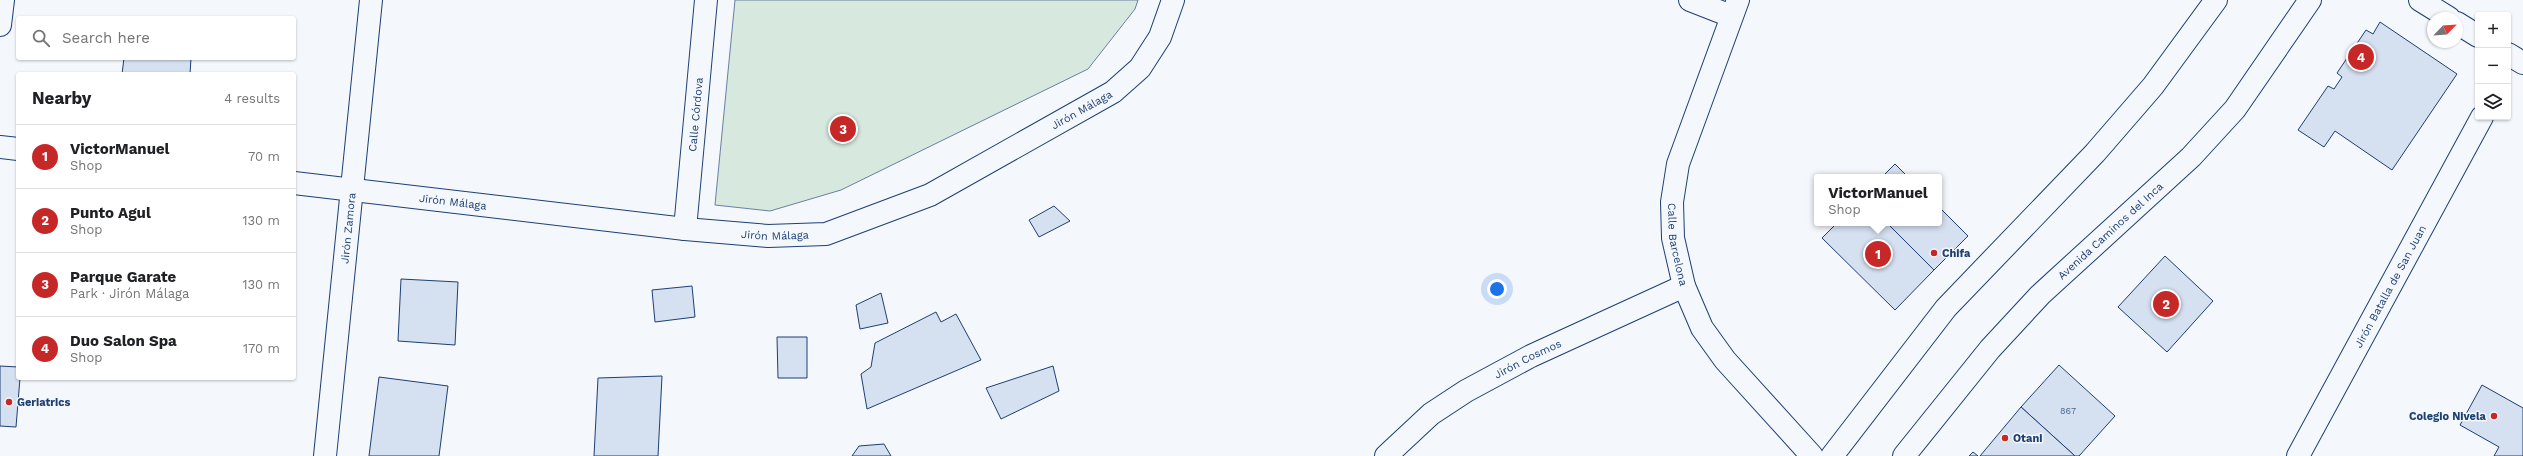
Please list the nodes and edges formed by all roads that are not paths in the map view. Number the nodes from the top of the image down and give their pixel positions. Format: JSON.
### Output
{"nodes":[{"id":1,"x":3,"y":0,"type":"edge"},
{"id":2,"x":371,"y":0,"type":"edge"},
{"id":3,"x":706,"y":0,"type":"edge"},
{"id":4,"x":1173,"y":0,"type":"edge"},
{"id":5,"x":1690,"y":0,"type":"edge"},
{"id":6,"x":2216,"y":0,"type":"edge"},
{"id":7,"x":2310,"y":0,"type":"edge"},
{"id":8,"x":2420,"y":0,"type":"edge"},
{"id":9,"x":1735,"y":8,"type":"edge"},
{"id":10,"x":2439,"y":12,"type":"edge"},
{"id":11,"x":0,"y":25,"type":"edge"},
{"id":12,"x":2463,"y":27,"type":"edge"},
{"id":13,"x":2475,"y":34,"type":"edge"},
{"id":14,"x":2480,"y":120,"type":"edge"},
{"id":15,"x":0,"y":147,"type":"edge"},
{"id":16,"x":16,"y":149,"type":"edge"},
{"id":17,"x":296,"y":183,"type":"edge"},
{"id":18,"x":352,"y":190,"type":"junction"},
{"id":19,"x":685,"y":229,"type":"junction"},
{"id":20,"x":1684,"y":286,"type":"junction"},
{"id":21,"x":325,"y":456,"type":"edge"},
{"id":22,"x":1386,"y":456,"type":"edge"},
{"id":23,"x":1812,"y":456,"type":"edge"},
{"id":24,"x":1832,"y":456,"type":"edge"},
{"id":25,"x":1904,"y":456,"type":"edge"},
{"id":26,"x":2298,"y":456,"type":"edge"}],
"edges":[{"from":1,"to":11,"type":"street"},
{"from":2,"to":18,"type":"street","name":"Jirón Zamora"},
{"from":3,"to":19,"type":"street","name":"Calle Córdova"},
{"from":4,"to":19,"type":"street","name":"Jirón Málaga"},
{"from":5,"to":9,"type":"street"},
{"from":6,"to":24,"type":"street"},
{"from":7,"to":25,"type":"street","name":"Avenida Caminos del Inca"},
{"from":8,"to":10,"type":"street"},
{"from":9,"to":20,"type":"street","name":"Calle Barcelona"},
{"from":12,"to":13,"type":"street"},
{"from":14,"to":26,"type":"street","name":"Jirón Batalla de San Juan"},
{"from":15,"to":16,"type":"street"},
{"from":17,"to":18,"type":"street","name":"Jirón Málaga"},
{"from":18,"to":19,"type":"street","name":"Jirón Málaga"},
{"from":18,"to":21,"type":"street","name":"Jirón Zamora"},
{"from":20,"to":22,"type":"street","name":"Jirón Cosmos"},
{"from":20,"to":23,"type":"street","name":"Calle Barcelona"}]}
